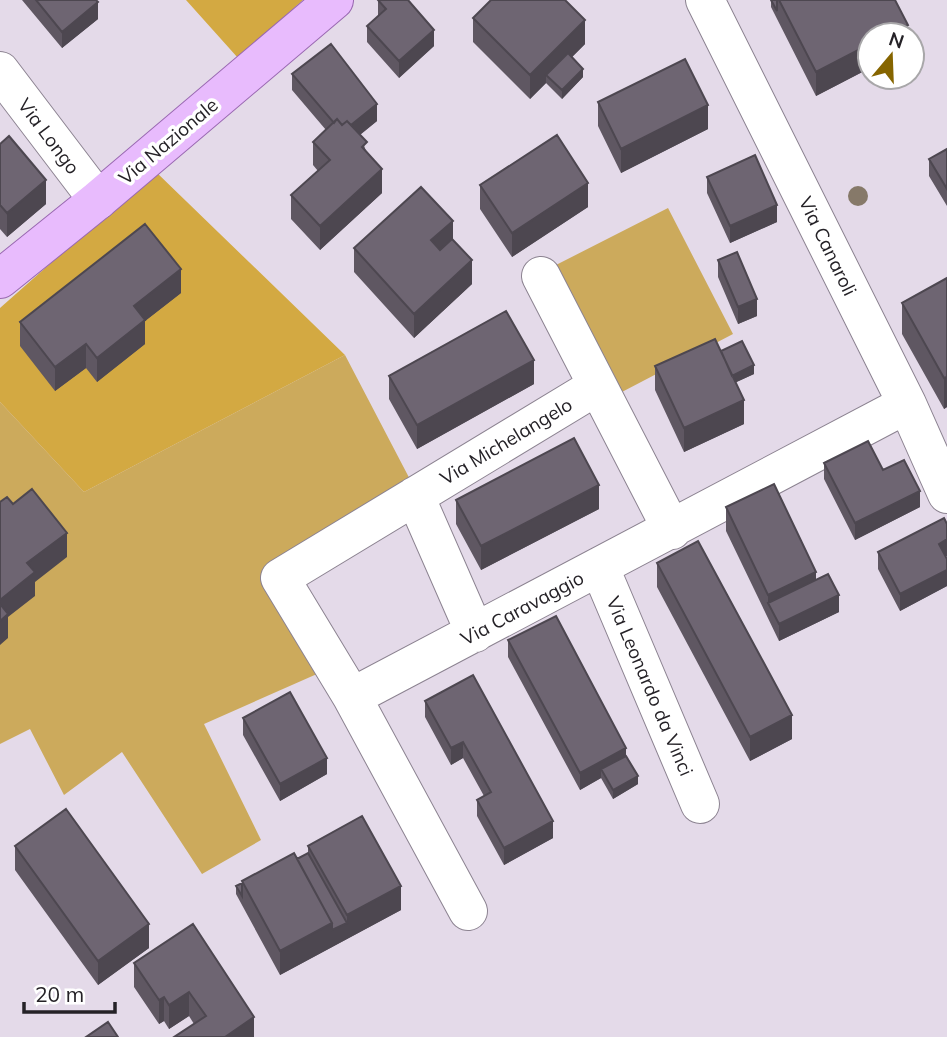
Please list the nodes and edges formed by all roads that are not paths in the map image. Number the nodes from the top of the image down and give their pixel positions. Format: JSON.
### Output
{"nodes":[{"id":1,"x":334,"y":0,"type":"edge"},
{"id":2,"x":705,"y":0,"type":"edge"},
{"id":3,"x":0,"y":71,"type":"edge"},
{"id":4,"x":98,"y":200,"type":"junction"},
{"id":5,"x":541,"y":276,"type":"dead end"},
{"id":6,"x":0,"y":279,"type":"edge"},
{"id":7,"x":597,"y":386,"type":"junction"},
{"id":8,"x":907,"y":404,"type":"junction"},
{"id":9,"x":947,"y":494,"type":"edge"},
{"id":10,"x":415,"y":496,"type":"junction"},
{"id":11,"x":671,"y":530,"type":"junction"},
{"id":12,"x":600,"y":568,"type":"junction"},
{"id":13,"x":475,"y":633,"type":"junction"},
{"id":14,"x":352,"y":697,"type":"junction"},
{"id":15,"x":700,"y":804,"type":"dead end"},
{"id":16,"x":468,"y":911,"type":"dead end"}],
"edges":[{"from":1,"to":4,"type":"main road","name":"Via Nazionale"},
{"from":2,"to":8,"type":"street","name":"Via Canaroli"},
{"from":3,"to":4,"type":"street","name":"Via Longo"},
{"from":4,"to":6,"type":"main road","name":"Via Nazionale"},
{"from":5,"to":7,"type":"street"},
{"from":7,"to":10,"type":"street","name":"Via Michelangelo"},
{"from":7,"to":11,"type":"street"},
{"from":8,"to":9,"type":"street","name":"Via Canaroli"},
{"from":8,"to":11,"type":"street","name":"Via Caravaggio"},
{"from":10,"to":13,"type":"street"},
{"from":10,"to":14,"type":"street","name":"Via Michelangelo"},
{"from":11,"to":12,"type":"street","name":"Via Caravaggio"},
{"from":12,"to":13,"type":"street","name":"Via Caravaggio"},
{"from":12,"to":15,"type":"street","name":"Via Leonardo da Vinci"},
{"from":13,"to":14,"type":"street","name":"Via Caravaggio"},
{"from":14,"to":16,"type":"street"}]}
